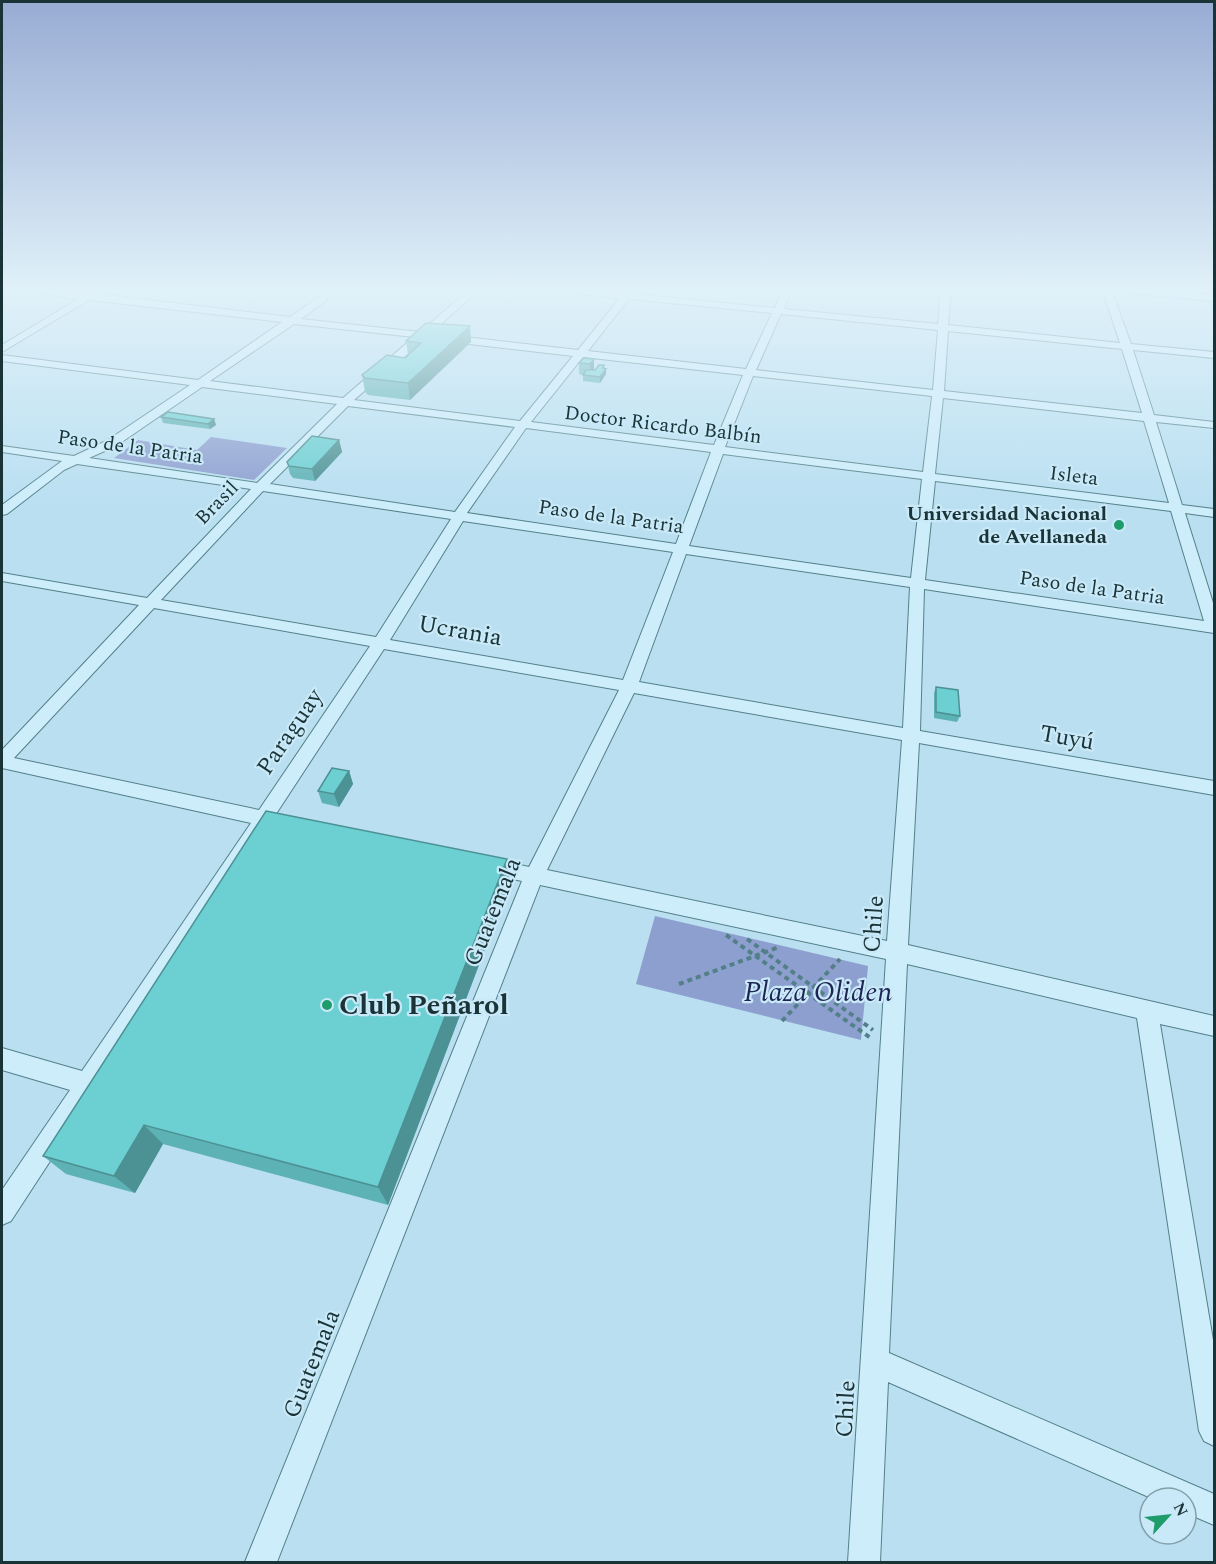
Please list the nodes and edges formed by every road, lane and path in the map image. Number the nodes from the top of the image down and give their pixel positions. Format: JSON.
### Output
{"nodes":[{"id":1,"x":32,"y":362,"type":"edge"},
{"id":2,"x":233,"y":362,"type":"edge"},
{"id":3,"x":391,"y":362,"type":"edge"},
{"id":4,"x":574,"y":362,"type":"edge"},
{"id":5,"x":670,"y":362,"type":"edge"},
{"id":6,"x":754,"y":362,"type":"edge"},
{"id":7,"x":941,"y":362,"type":"edge"},
{"id":8,"x":1131,"y":362,"type":"edge"},
{"id":9,"x":750,"y":371,"type":"junction"},
{"id":10,"x":200,"y":384,"type":"junction"},
{"id":11,"x":938,"y":393,"type":"junction"},
{"id":12,"x":345,"y":403,"type":"junction"},
{"id":13,"x":1148,"y":418,"type":"junction"},
{"id":14,"x":1215,"y":425,"type":"edge"},
{"id":15,"x":522,"y":426,"type":"junction"},
{"id":16,"x":2,"y":449,"type":"edge"},
{"id":17,"x":718,"y":450,"type":"junction"},
{"id":18,"x":75,"y":459,"type":"junction"},
{"id":19,"x":928,"y":478,"type":"junction"},
{"id":20,"x":260,"y":487,"type":"junction"},
{"id":21,"x":1179,"y":509,"type":"junction"},
{"id":22,"x":2,"y":511,"type":"edge"},
{"id":23,"x":1215,"y":513,"type":"edge"},
{"id":24,"x":459,"y":516,"type":"junction"},
{"id":25,"x":682,"y":548,"type":"junction"},
{"id":26,"x":2,"y":577,"type":"edge"},
{"id":27,"x":917,"y":584,"type":"junction"},
{"id":28,"x":149,"y":603,"type":"junction"},
{"id":29,"x":1214,"y":627,"type":"edge"},
{"id":30,"x":381,"y":642,"type":"junction"},
{"id":31,"x":629,"y":686,"type":"junction"},
{"id":32,"x":911,"y":735,"type":"junction"},
{"id":33,"x":2,"y":761,"type":"edge"},
{"id":34,"x":1215,"y":788,"type":"edge"},
{"id":35,"x":261,"y":818,"type":"junction"},
{"id":36,"x":307,"y":828,"type":"edge"},
{"id":37,"x":466,"y":861,"type":"edge"},
{"id":38,"x":534,"y":876,"type":"junction"},
{"id":39,"x":714,"y":922,"type":"junction"},
{"id":40,"x":815,"y":933,"type":"junction"},
{"id":41,"x":855,"y":942,"type":"junction"},
{"id":42,"x":765,"y":952,"type":"junction"},
{"id":43,"x":898,"y":952,"type":"junction"},
{"id":44,"x":755,"y":956,"type":"junction"},
{"id":45,"x":680,"y":984,"type":"dead end"},
{"id":46,"x":813,"y":987,"type":"junction"},
{"id":47,"x":808,"y":993,"type":"junction"},
{"id":48,"x":1147,"y":1012,"type":"junction"},
{"id":49,"x":782,"y":1021,"type":"dead end"},
{"id":50,"x":1215,"y":1026,"type":"edge"},
{"id":51,"x":891,"y":1048,"type":"junction"},
{"id":52,"x":2,"y":1059,"type":"edge"},
{"id":53,"x":86,"y":1083,"type":"junction"},
{"id":54,"x":2,"y":1212,"type":"edge"},
{"id":55,"x":874,"y":1361,"type":"junction"},
{"id":56,"x":1215,"y":1431,"type":"edge"},
{"id":57,"x":1215,"y":1510,"type":"edge"},
{"id":58,"x":261,"y":1563,"type":"edge"},
{"id":59,"x":864,"y":1563,"type":"edge"}],
"edges":[{"from":1,"to":10,"type":"street","name":"Doctor Ricardo Balbín"},
{"from":2,"to":10,"type":"street"},
{"from":3,"to":12,"type":"street","name":"Brasil"},
{"from":4,"to":15,"type":"street","name":"Paraguay"},
{"from":5,"to":9,"type":"street"},
{"from":6,"to":9,"type":"street","name":"Guatemala"},
{"from":7,"to":11,"type":"street","name":"Chile"},
{"from":8,"to":13,"type":"street"},
{"from":9,"to":11,"type":"street"},
{"from":9,"to":17,"type":"street","name":"Guatemala"},
{"from":10,"to":12,"type":"street","name":"Doctor Ricardo Balbín"},
{"from":10,"to":18,"type":"street"},
{"from":11,"to":13,"type":"street"},
{"from":11,"to":19,"type":"street","name":"Chile"},
{"from":12,"to":15,"type":"street","name":"Doctor Ricardo Balbín"},
{"from":12,"to":20,"type":"street","name":"Brasil"},
{"from":13,"to":14,"type":"street"},
{"from":13,"to":21,"type":"street"},
{"from":15,"to":17,"type":"street","name":"Doctor Ricardo Balbín"},
{"from":15,"to":24,"type":"street","name":"Paraguay"},
{"from":16,"to":18,"type":"street","name":"Paso de la Patria"},
{"from":17,"to":19,"type":"street","name":"Doctor Ricardo Balbín"},
{"from":17,"to":25,"type":"street","name":"Guatemala"},
{"from":18,"to":20,"type":"street","name":"Paso de la Patria"},
{"from":18,"to":22,"type":"street"},
{"from":19,"to":21,"type":"street","name":"Isleta"},
{"from":19,"to":27,"type":"street","name":"Chile"},
{"from":20,"to":24,"type":"street","name":"Paso de la Patria"},
{"from":20,"to":28,"type":"street","name":"Brasil"},
{"from":21,"to":23,"type":"street","name":"Isleta"},
{"from":21,"to":29,"type":"street"},
{"from":24,"to":25,"type":"street","name":"Paso de la Patria"},
{"from":24,"to":30,"type":"street","name":"Paraguay"},
{"from":25,"to":27,"type":"street","name":"Paso de la Patria"},
{"from":25,"to":31,"type":"street","name":"Guatemala"},
{"from":26,"to":28,"type":"street","name":"Ucrania"},
{"from":27,"to":29,"type":"street","name":"Paso de la Patria"},
{"from":27,"to":32,"type":"street","name":"Chile"},
{"from":28,"to":30,"type":"street","name":"Ucrania"},
{"from":28,"to":33,"type":"street","name":"Brasil"},
{"from":30,"to":31,"type":"street","name":"Ucrania"},
{"from":30,"to":35,"type":"street","name":"Paraguay"},
{"from":31,"to":32,"type":"street","name":"Ucrania"},
{"from":31,"to":38,"type":"street","name":"Guatemala"},
{"from":32,"to":34,"type":"street","name":"Tuyú"},
{"from":32,"to":43,"type":"street","name":"Chile"},
{"from":33,"to":35,"type":"street"},
{"from":35,"to":36,"type":"street"},
{"from":35,"to":53,"type":"street","name":"Paraguay"},
{"from":37,"to":38,"type":"street"},
{"from":38,"to":39,"type":"street"},
{"from":38,"to":58,"type":"street","name":"Guatemala"},
{"from":39,"to":40,"type":"street"},
{"from":39,"to":42,"type":"path"},
{"from":39,"to":44,"type":"path"},
{"from":40,"to":41,"type":"street"},
{"from":40,"to":42,"type":"path"},
{"from":41,"to":43,"type":"street"},
{"from":41,"to":46,"type":"path"},
{"from":42,"to":44,"type":"path"},
{"from":42,"to":46,"type":"path"},
{"from":43,"to":48,"type":"street"},
{"from":43,"to":51,"type":"street","name":"Chile"},
{"from":44,"to":45,"type":"path"},
{"from":44,"to":47,"type":"path"},
{"from":46,"to":47,"type":"path"},
{"from":46,"to":51,"type":"path"},
{"from":47,"to":49,"type":"path"},
{"from":47,"to":51,"type":"path"},
{"from":48,"to":50,"type":"street"},
{"from":48,"to":56,"type":"street"},
{"from":51,"to":55,"type":"street","name":"Chile"},
{"from":52,"to":53,"type":"street"},
{"from":53,"to":54,"type":"street","name":"Paraguay"},
{"from":55,"to":57,"type":"street"},
{"from":55,"to":59,"type":"street","name":"Chile"}]}
